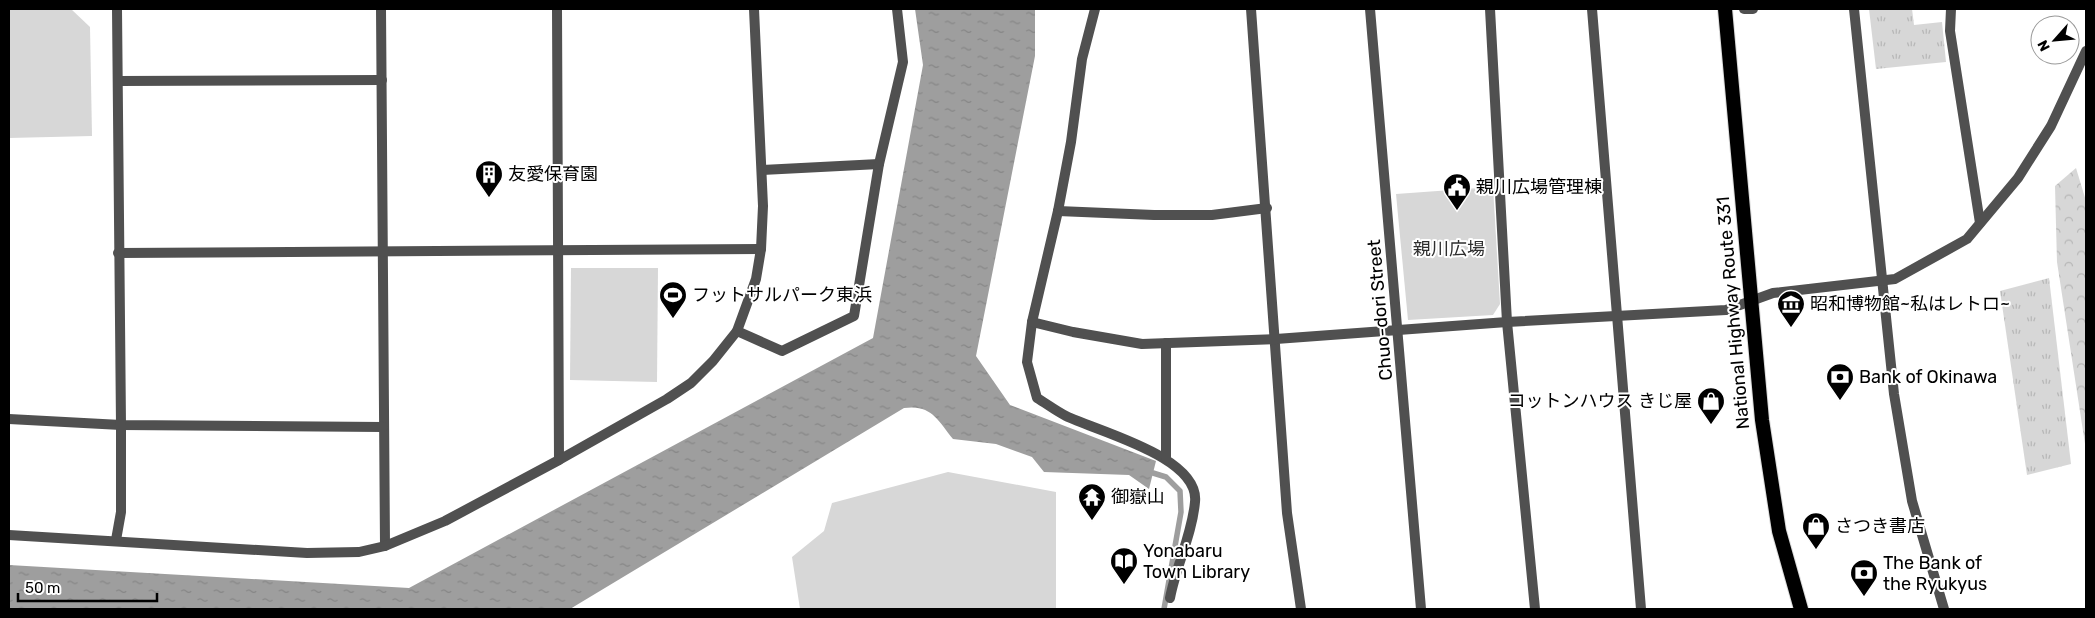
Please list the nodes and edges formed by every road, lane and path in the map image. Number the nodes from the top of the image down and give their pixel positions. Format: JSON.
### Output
{"nodes":[{"id":1,"x":117,"y":9,"type":"edge"},
{"id":2,"x":382,"y":9,"type":"edge"},
{"id":3,"x":557,"y":9,"type":"edge"},
{"id":4,"x":754,"y":9,"type":"edge"},
{"id":5,"x":897,"y":9,"type":"edge"},
{"id":6,"x":1095,"y":9,"type":"edge"},
{"id":7,"x":1251,"y":9,"type":"edge"},
{"id":8,"x":1370,"y":9,"type":"edge"},
{"id":9,"x":1490,"y":9,"type":"edge"},
{"id":10,"x":1592,"y":9,"type":"edge"},
{"id":11,"x":1725,"y":9,"type":"edge"},
{"id":12,"x":1744,"y":9,"type":"edge"},
{"id":13,"x":1753,"y":9,"type":"edge"},
{"id":14,"x":1854,"y":9,"type":"edge"},
{"id":15,"x":1951,"y":9,"type":"edge"},
{"id":16,"x":2086,"y":51,"type":"edge"},
{"id":17,"x":382,"y":80,"type":"junction"},
{"id":18,"x":118,"y":81,"type":"junction"},
{"id":19,"x":879,"y":164,"type":"junction"},
{"id":20,"x":762,"y":170,"type":"junction"},
{"id":21,"x":1267,"y":208,"type":"junction"},
{"id":22,"x":1058,"y":211,"type":"junction"},
{"id":23,"x":1980,"y":222,"type":"junction"},
{"id":24,"x":761,"y":249,"type":"junction"},
{"id":25,"x":383,"y":251,"type":"junction"},
{"id":26,"x":558,"y":251,"type":"junction"},
{"id":27,"x":118,"y":253,"type":"junction"},
{"id":28,"x":1881,"y":280,"type":"junction"},
{"id":29,"x":1750,"y":302,"type":"junction"},
{"id":30,"x":1617,"y":317,"type":"junction"},
{"id":31,"x":1032,"y":322,"type":"junction"},
{"id":32,"x":1507,"y":322,"type":"junction"},
{"id":33,"x":1399,"y":329,"type":"junction"},
{"id":34,"x":737,"y":331,"type":"junction"},
{"id":35,"x":1276,"y":339,"type":"junction"},
{"id":36,"x":1166,"y":343,"type":"junction"},
{"id":37,"x":9,"y":419,"type":"edge"},
{"id":38,"x":121,"y":425,"type":"junction"},
{"id":39,"x":383,"y":427,"type":"junction"},
{"id":40,"x":1166,"y":458,"type":"junction"},
{"id":41,"x":559,"y":460,"type":"junction"},
{"id":42,"x":9,"y":535,"type":"edge"},
{"id":43,"x":116,"y":540,"type":"junction"},
{"id":44,"x":385,"y":546,"type":"junction"},
{"id":45,"x":1170,"y":598,"type":"dead end"},
{"id":46,"x":1301,"y":609,"type":"edge"},
{"id":47,"x":1421,"y":609,"type":"edge"},
{"id":48,"x":1535,"y":609,"type":"edge"},
{"id":49,"x":1641,"y":609,"type":"edge"},
{"id":50,"x":1802,"y":609,"type":"edge"},
{"id":51,"x":1944,"y":609,"type":"edge"}],
"edges":[{"from":1,"to":18,"type":"street"},
{"from":2,"to":17,"type":"street"},
{"from":3,"to":26,"type":"street"},
{"from":4,"to":20,"type":"street"},
{"from":5,"to":19,"type":"street"},
{"from":6,"to":22,"type":"street"},
{"from":7,"to":21,"type":"street"},
{"from":8,"to":33,"type":"street","name":"Chuo-dori Street"},
{"from":9,"to":32,"type":"street"},
{"from":10,"to":30,"type":"street"},
{"from":11,"to":29,"type":"highway","name":"National Highway Route 331"},
{"from":12,"to":13,"type":"street"},
{"from":14,"to":28,"type":"street"},
{"from":15,"to":23,"type":"street"},
{"from":16,"to":23,"type":"street"},
{"from":17,"to":18,"type":"street"},
{"from":17,"to":25,"type":"street"},
{"from":18,"to":27,"type":"street"},
{"from":19,"to":20,"type":"street"},
{"from":19,"to":34,"type":"street"},
{"from":20,"to":24,"type":"street"},
{"from":21,"to":22,"type":"street"},
{"from":21,"to":35,"type":"street"},
{"from":22,"to":31,"type":"street"},
{"from":23,"to":28,"type":"street"},
{"from":24,"to":26,"type":"street"},
{"from":24,"to":34,"type":"street"},
{"from":25,"to":26,"type":"street"},
{"from":25,"to":27,"type":"street"},
{"from":25,"to":39,"type":"street"},
{"from":26,"to":41,"type":"street"},
{"from":27,"to":38,"type":"street"},
{"from":28,"to":29,"type":"street"},
{"from":28,"to":51,"type":"street"},
{"from":29,"to":30,"type":"street"},
{"from":29,"to":50,"type":"highway","name":"National Highway Route 331"},
{"from":30,"to":32,"type":"street"},
{"from":30,"to":49,"type":"street"},
{"from":31,"to":36,"type":"street"},
{"from":31,"to":40,"type":"street"},
{"from":32,"to":33,"type":"street"},
{"from":32,"to":48,"type":"street"},
{"from":33,"to":35,"type":"street"},
{"from":33,"to":47,"type":"street","name":"Chuo-dori Street"},
{"from":34,"to":41,"type":"street"},
{"from":35,"to":36,"type":"street"},
{"from":35,"to":46,"type":"street"},
{"from":36,"to":40,"type":"street"},
{"from":37,"to":38,"type":"street"},
{"from":38,"to":39,"type":"street"},
{"from":38,"to":43,"type":"street"},
{"from":39,"to":44,"type":"street"},
{"from":40,"to":45,"type":"street"},
{"from":41,"to":44,"type":"street"},
{"from":42,"to":43,"type":"street"},
{"from":43,"to":44,"type":"street"}]}
